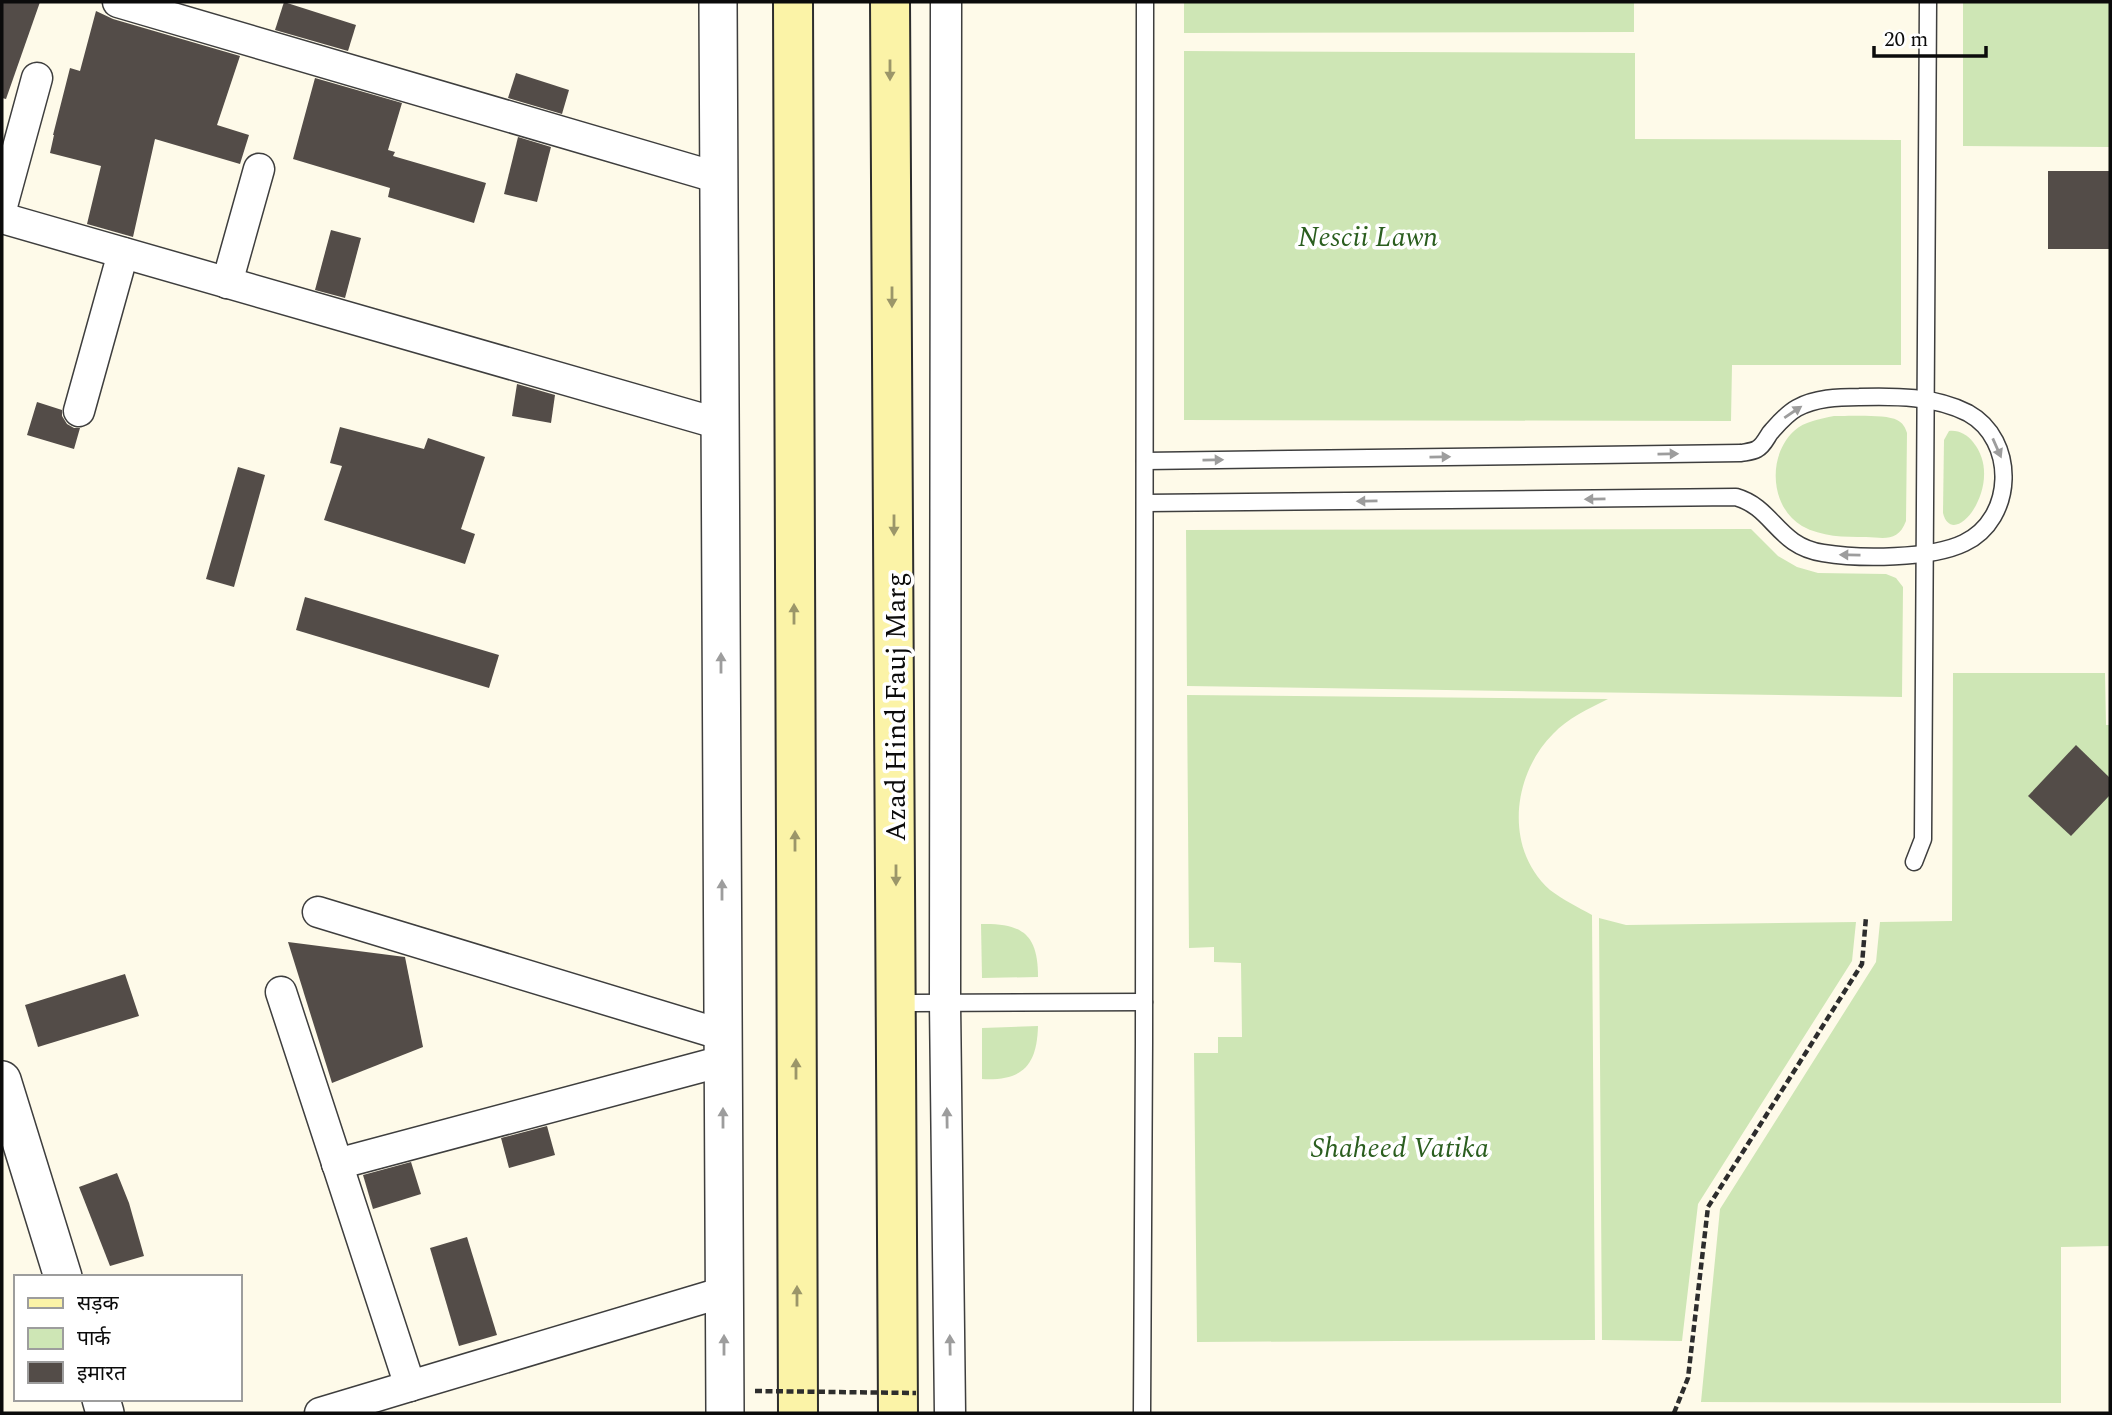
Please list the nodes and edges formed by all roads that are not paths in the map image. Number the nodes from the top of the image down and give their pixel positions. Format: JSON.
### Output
{"nodes":[{"id":1,"x":118,"y":2,"type":"edge"},
{"id":2,"x":718,"y":2,"type":"edge"},
{"id":3,"x":793,"y":2,"type":"edge"},
{"id":4,"x":890,"y":2,"type":"edge"},
{"id":5,"x":946,"y":2,"type":"edge"},
{"id":6,"x":1144,"y":2,"type":"edge"},
{"id":7,"x":1928,"y":2,"type":"edge"},
{"id":8,"x":37,"y":78,"type":"dead end"},
{"id":9,"x":259,"y":169,"type":"dead end"},
{"id":10,"x":719,"y":178,"type":"junction"},
{"id":11,"x":2,"y":206,"type":"edge"},
{"id":12,"x":2,"y":218,"type":"edge"},
{"id":13,"x":123,"y":253,"type":"junction"},
{"id":14,"x":227,"y":283,"type":"junction"},
{"id":15,"x":1926,"y":400,"type":"junction"},
{"id":16,"x":79,"y":411,"type":"dead end"},
{"id":17,"x":720,"y":424,"type":"junction"},
{"id":18,"x":1145,"y":461,"type":"junction"},
{"id":19,"x":1144,"y":503,"type":"junction"},
{"id":20,"x":1924,"y":553,"type":"junction"},
{"id":21,"x":1914,"y":862,"type":"dead end"},
{"id":22,"x":318,"y":912,"type":"dead end"},
{"id":23,"x":281,"y":992,"type":"dead end"},
{"id":24,"x":1144,"y":1002,"type":"junction"},
{"id":25,"x":945,"y":1003,"type":"junction"},
{"id":26,"x":897,"y":1008,"type":"junction"},
{"id":27,"x":723,"y":1048,"type":"junction"},
{"id":28,"x":2,"y":1080,"type":"edge"},
{"id":29,"x":337,"y":1164,"type":"junction"},
{"id":30,"x":62,"y":1275,"type":"edge"},
{"id":31,"x":724,"y":1292,"type":"junction"},
{"id":32,"x":410,"y":1386,"type":"junction"},
{"id":33,"x":907,"y":1403,"type":"edge"},
{"id":34,"x":320,"y":1413,"type":"edge"},
{"id":35,"x":725,"y":1413,"type":"edge"},
{"id":36,"x":797,"y":1413,"type":"edge"},
{"id":37,"x":950,"y":1413,"type":"edge"},
{"id":38,"x":1142,"y":1413,"type":"edge"}],
"edges":[{"from":1,"to":10,"type":"street"},
{"from":2,"to":10,"type":"street"},
{"from":36,"to":3,"type":"main road","one_way":true},
{"from":4,"to":26,"type":"main road","name":"Azad Hind Fauj Marg","one_way":true},
{"from":5,"to":25,"type":"street"},
{"from":6,"to":18,"type":"lane"},
{"from":7,"to":15,"type":"lane"},
{"from":8,"to":11,"type":"street"},
{"from":9,"to":14,"type":"street"},
{"from":10,"to":17,"type":"street"},
{"from":12,"to":13,"type":"street"},
{"from":13,"to":14,"type":"street"},
{"from":13,"to":16,"type":"street"},
{"from":14,"to":17,"type":"street"},
{"from":18,"to":15,"type":"lane","one_way":true},
{"from":15,"to":20,"type":"lane"},
{"from":15,"to":20,"type":"lane","one_way":true},
{"from":27,"to":17,"type":"street","one_way":true},
{"from":18,"to":19,"type":"lane"},
{"from":20,"to":19,"type":"lane","one_way":true},
{"from":19,"to":24,"type":"lane"},
{"from":20,"to":21,"type":"lane"},
{"from":22,"to":27,"type":"street"},
{"from":23,"to":29,"type":"street"},
{"from":24,"to":25,"type":"lane"},
{"from":24,"to":38,"type":"lane"},
{"from":25,"to":26,"type":"lane"},
{"from":37,"to":25,"type":"street","one_way":true},
{"from":26,"to":33,"type":"main road","name":"Azad Hind Fauj Marg"},
{"from":27,"to":29,"type":"street"},
{"from":31,"to":27,"type":"street","one_way":true},
{"from":28,"to":30,"type":"street"},
{"from":29,"to":32,"type":"street"},
{"from":31,"to":32,"type":"street"},
{"from":35,"to":31,"type":"street","one_way":true},
{"from":32,"to":34,"type":"street"}]}
